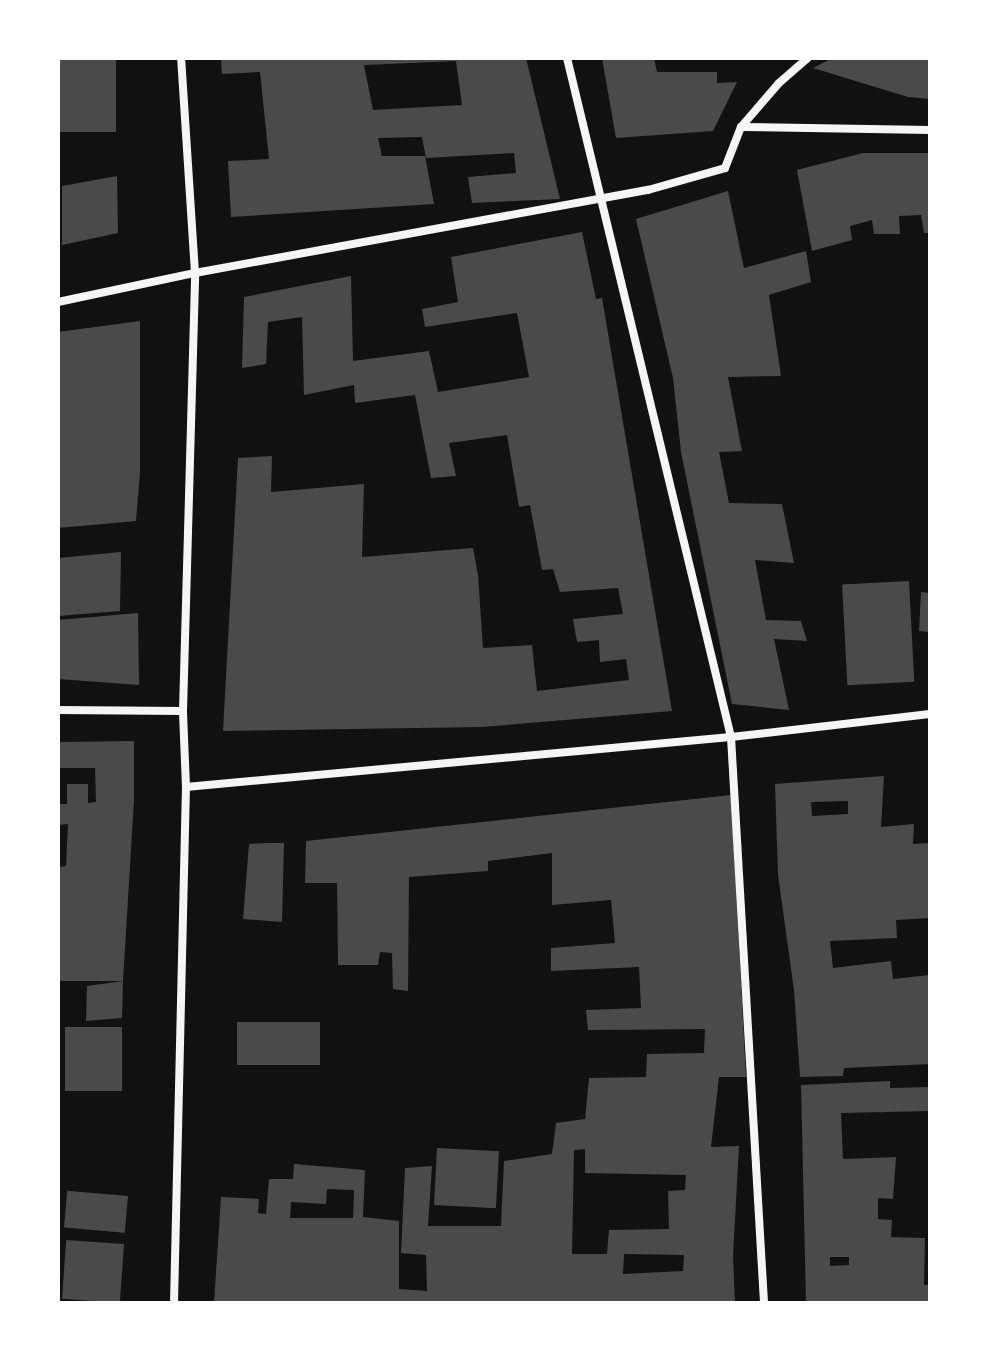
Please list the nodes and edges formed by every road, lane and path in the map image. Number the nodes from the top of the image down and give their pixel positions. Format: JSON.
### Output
{"nodes":[{"id":1,"x":181,"y":58,"type":"edge"},
{"id":2,"x":567,"y":58,"type":"edge"},
{"id":3,"x":808,"y":58,"type":"edge"},
{"id":4,"x":741,"y":127,"type":"junction"},
{"id":5,"x":930,"y":130,"type":"edge"},
{"id":6,"x":598,"y":197,"type":"junction"},
{"id":7,"x":195,"y":273,"type":"junction"},
{"id":8,"x":58,"y":302,"type":"edge"},
{"id":9,"x":58,"y":710,"type":"edge"},
{"id":10,"x":183,"y":711,"type":"junction"},
{"id":11,"x":930,"y":714,"type":"edge"},
{"id":12,"x":731,"y":737,"type":"junction"},
{"id":13,"x":186,"y":787,"type":"junction"},
{"id":14,"x":174,"y":1303,"type":"edge"},
{"id":15,"x":764,"y":1303,"type":"edge"}],
"edges":[{"from":1,"to":7,"type":"street"},
{"from":2,"to":6,"type":"street"},
{"from":3,"to":4,"type":"street"},
{"from":4,"to":5,"type":"street"},
{"from":4,"to":6,"type":"street"},
{"from":6,"to":7,"type":"street"},
{"from":6,"to":12,"type":"street"},
{"from":7,"to":8,"type":"street"},
{"from":7,"to":10,"type":"street"},
{"from":9,"to":10,"type":"street"},
{"from":10,"to":13,"type":"street"},
{"from":11,"to":12,"type":"street"},
{"from":12,"to":13,"type":"street"},
{"from":12,"to":15,"type":"street"},
{"from":13,"to":14,"type":"street"}]}
